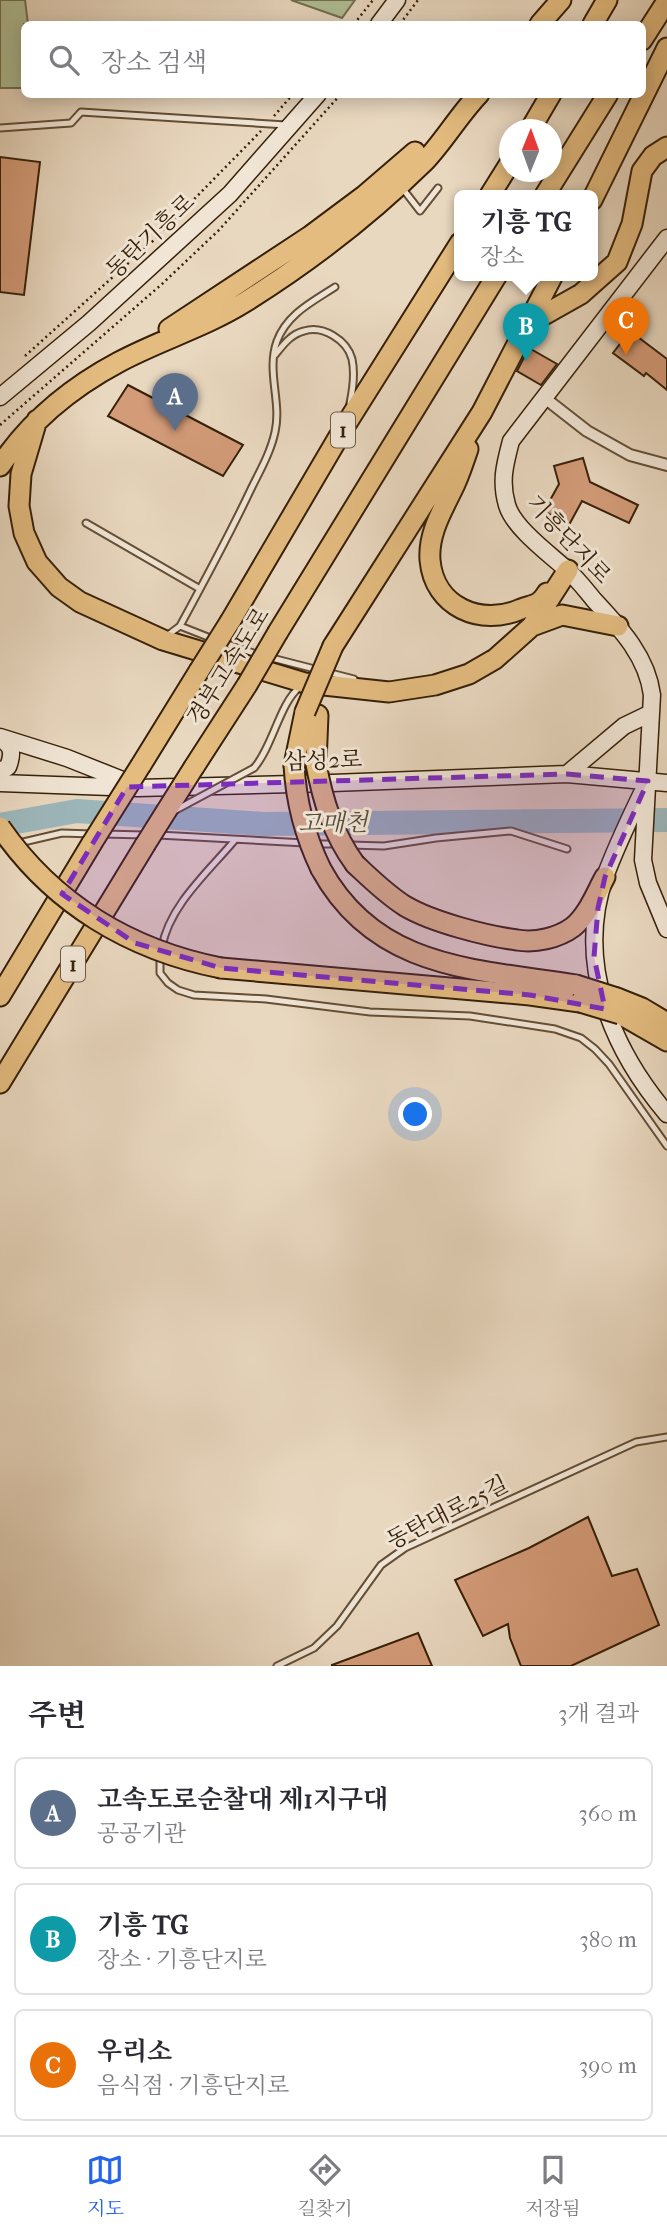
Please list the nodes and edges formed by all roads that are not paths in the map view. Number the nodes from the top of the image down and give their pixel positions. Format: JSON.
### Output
{"nodes":[{"id":1,"x":397,"y":0,"type":"edge"},
{"id":2,"x":561,"y":0,"type":"edge"},
{"id":3,"x":607,"y":0,"type":"edge"},
{"id":4,"x":667,"y":1,"type":"edge"},
{"id":5,"x":381,"y":21,"type":"edge"},
{"id":6,"x":543,"y":21,"type":"edge"},
{"id":7,"x":595,"y":21,"type":"edge"},
{"id":8,"x":646,"y":34,"type":"edge"},
{"id":9,"x":667,"y":48,"type":"edge"},
{"id":10,"x":646,"y":91,"type":"edge"},
{"id":11,"x":315,"y":98,"type":"edge"},
{"id":12,"x":474,"y":98,"type":"edge"},
{"id":13,"x":549,"y":98,"type":"edge"},
{"id":14,"x":606,"y":98,"type":"edge"},
{"id":15,"x":643,"y":98,"type":"edge"},
{"id":16,"x":463,"y":111,"type":"junction"},
{"id":17,"x":536,"y":119,"type":"edge"},
{"id":18,"x":292,"y":125,"type":"junction"},
{"id":19,"x":0,"y":128,"type":"edge"},
{"id":20,"x":667,"y":147,"type":"edge"},
{"id":21,"x":399,"y":184,"type":"junction"},
{"id":22,"x":438,"y":188,"type":"dead end"},
{"id":23,"x":548,"y":190,"type":"edge"},
{"id":24,"x":598,"y":190,"type":"edge"},
{"id":25,"x":667,"y":238,"type":"edge"},
{"id":26,"x":454,"y":253,"type":"edge"},
{"id":27,"x":598,"y":280,"type":"edge"},
{"id":28,"x":493,"y":281,"type":"edge"},
{"id":29,"x":549,"y":281,"type":"edge"},
{"id":30,"x":597,"y":281,"type":"edge"},
{"id":31,"x":335,"y":288,"type":"dead end"},
{"id":32,"x":526,"y":325,"type":"junction"},
{"id":33,"x":273,"y":358,"type":"junction"},
{"id":34,"x":120,"y":361,"type":"junction"},
{"id":35,"x":0,"y":397,"type":"edge"},
{"id":36,"x":546,"y":399,"type":"junction"},
{"id":37,"x":482,"y":412,"type":"junction"},
{"id":38,"x":37,"y":420,"type":"junction"},
{"id":39,"x":345,"y":426,"type":"junction"},
{"id":40,"x":667,"y":465,"type":"edge"},
{"id":41,"x":0,"y":466,"type":"edge"},
{"id":42,"x":86,"y":523,"type":"dead end"},
{"id":43,"x":568,"y":570,"type":"junction"},
{"id":44,"x":200,"y":589,"type":"junction"},
{"id":45,"x":541,"y":602,"type":"junction"},
{"id":46,"x":180,"y":626,"type":"junction"},
{"id":47,"x":532,"y":626,"type":"junction"},
{"id":48,"x":618,"y":626,"type":"junction"},
{"id":49,"x":154,"y":636,"type":"junction"},
{"id":50,"x":184,"y":648,"type":"junction"},
{"id":51,"x":367,"y":681,"type":"dead end"},
{"id":52,"x":305,"y":683,"type":"junction"},
{"id":53,"x":376,"y":683,"type":"dead end"},
{"id":54,"x":651,"y":713,"type":"junction"},
{"id":55,"x":311,"y":714,"type":"junction"},
{"id":56,"x":0,"y":738,"type":"edge"},
{"id":57,"x":0,"y":771,"type":"edge"},
{"id":58,"x":568,"y":774,"type":"junction"},
{"id":59,"x":648,"y":781,"type":"junction"},
{"id":60,"x":0,"y":783,"type":"edge"},
{"id":61,"x":667,"y":783,"type":"edge"},
{"id":62,"x":50,"y":784,"type":"junction"},
{"id":63,"x":138,"y":788,"type":"junction"},
{"id":64,"x":0,"y":795,"type":"edge"},
{"id":65,"x":162,"y":817,"type":"junction"},
{"id":66,"x":0,"y":827,"type":"edge"},
{"id":67,"x":635,"y":827,"type":"junction"},
{"id":68,"x":234,"y":841,"type":"junction"},
{"id":69,"x":0,"y":844,"type":"edge"},
{"id":70,"x":567,"y":849,"type":"dead end"},
{"id":71,"x":614,"y":858,"type":"junction"},
{"id":72,"x":642,"y":860,"type":"junction"},
{"id":73,"x":605,"y":877,"type":"junction"},
{"id":74,"x":667,"y":929,"type":"edge"},
{"id":75,"x":578,"y":994,"type":"junction"},
{"id":76,"x":0,"y":996,"type":"edge"},
{"id":77,"x":619,"y":1006,"type":"junction"},
{"id":78,"x":667,"y":1023,"type":"edge"},
{"id":79,"x":667,"y":1041,"type":"edge"},
{"id":80,"x":0,"y":1083,"type":"edge"},
{"id":81,"x":667,"y":1114,"type":"edge"},
{"id":82,"x":667,"y":1146,"type":"edge"},
{"id":83,"x":667,"y":1437,"type":"edge"},
{"id":84,"x":276,"y":1666,"type":"edge"}],
"edges":[{"from":1,"to":5,"type":"main road"},
{"from":2,"to":6,"type":"highway"},
{"from":3,"to":7,"type":"highway"},
{"from":4,"to":8,"type":"highway"},
{"from":9,"to":10,"type":"highway"},
{"from":11,"to":18,"type":"main road","name":"동탄기흥로"},
{"from":12,"to":16,"type":"highway"},
{"from":13,"to":17,"type":"highway"},
{"from":14,"to":23,"type":"highway"},
{"from":15,"to":24,"type":"highway"},
{"from":16,"to":21,"type":"highway"},
{"from":16,"to":34,"type":"highway"},
{"from":18,"to":19,"type":"lane"},
{"from":18,"to":35,"type":"main road","name":"동탄기흥로"},
{"from":20,"to":27,"type":"highway"},
{"from":21,"to":22,"type":"lane"},
{"from":21,"to":34,"type":"highway"},
{"from":25,"to":36,"type":"main road","name":"기흥단지로"},
{"from":26,"to":39,"type":"highway","name":"경부고속도로","number":"1"},
{"from":28,"to":65,"type":"highway","name":"경부고속도로","number":"1","bridge":true},
{"from":29,"to":32,"type":"highway"},
{"from":30,"to":32,"type":"highway"},
{"from":31,"to":33,"type":"lane"},
{"from":32,"to":37,"type":"highway"},
{"from":33,"to":39,"type":"lane"},
{"from":33,"to":44,"type":"lane"},
{"from":34,"to":38,"type":"highway"},
{"from":36,"to":40,"type":"street"},
{"from":36,"to":43,"type":"main road","name":"기흥단지로"},
{"from":37,"to":45,"type":"highway"},
{"from":37,"to":55,"type":"highway","bridge":true},
{"from":38,"to":41,"type":"highway"},
{"from":38,"to":49,"type":"highway"},
{"from":39,"to":76,"type":"highway","name":"경부고속도로","number":"1","bridge":true},
{"from":42,"to":44,"type":"lane"},
{"from":43,"to":45,"type":"highway"},
{"from":43,"to":47,"type":"highway"},
{"from":43,"to":48,"type":"main road","name":"기흥단지로"},
{"from":44,"to":46,"type":"lane"},
{"from":45,"to":53,"type":"lane"},
{"from":46,"to":49,"type":"lane"},
{"from":46,"to":50,"type":"lane"},
{"from":46,"to":51,"type":"lane"},
{"from":47,"to":48,"type":"highway"},
{"from":47,"to":52,"type":"highway"},
{"from":48,"to":54,"type":"main road","name":"기흥단지로"},
{"from":49,"to":50,"type":"highway"},
{"from":50,"to":52,"type":"highway"},
{"from":52,"to":65,"type":"lane","bridge":true},
{"from":54,"to":58,"type":"main road"},
{"from":54,"to":59,"type":"main road","name":"기흥단지로"},
{"from":55,"to":73,"type":"highway","bridge":true},
{"from":55,"to":75,"type":"highway","bridge":true},
{"from":56,"to":57,"type":"main road"},
{"from":56,"to":63,"type":"main road"},
{"from":58,"to":59,"type":"main road","name":"삼성2로"},
{"from":58,"to":63,"type":"main road","name":"삼성2로"},
{"from":59,"to":61,"type":"main road","name":"삼성2로"},
{"from":59,"to":67,"type":"main road"},
{"from":60,"to":62,"type":"main road","name":"삼성2로"},
{"from":62,"to":63,"type":"main road","name":"삼성2로"},
{"from":62,"to":64,"type":"main road"},
{"from":65,"to":80,"type":"highway","name":"경부고속도로","number":"1","bridge":true},
{"from":66,"to":75,"type":"highway","bridge":true},
{"from":67,"to":71,"type":"main road"},
{"from":67,"to":72,"type":"main road"},
{"from":68,"to":69,"type":"lane"},
{"from":68,"to":70,"type":"lane"},
{"from":68,"to":82,"type":"lane"},
{"from":71,"to":72,"type":"main road"},
{"from":71,"to":73,"type":"main road"},
{"from":72,"to":74,"type":"main road"},
{"from":73,"to":81,"type":"main road"},
{"from":75,"to":77,"type":"highway","bridge":true},
{"from":77,"to":78,"type":"highway"},
{"from":77,"to":79,"type":"highway"},
{"from":83,"to":84,"type":"lane","name":"동탄대로25길"}]}
